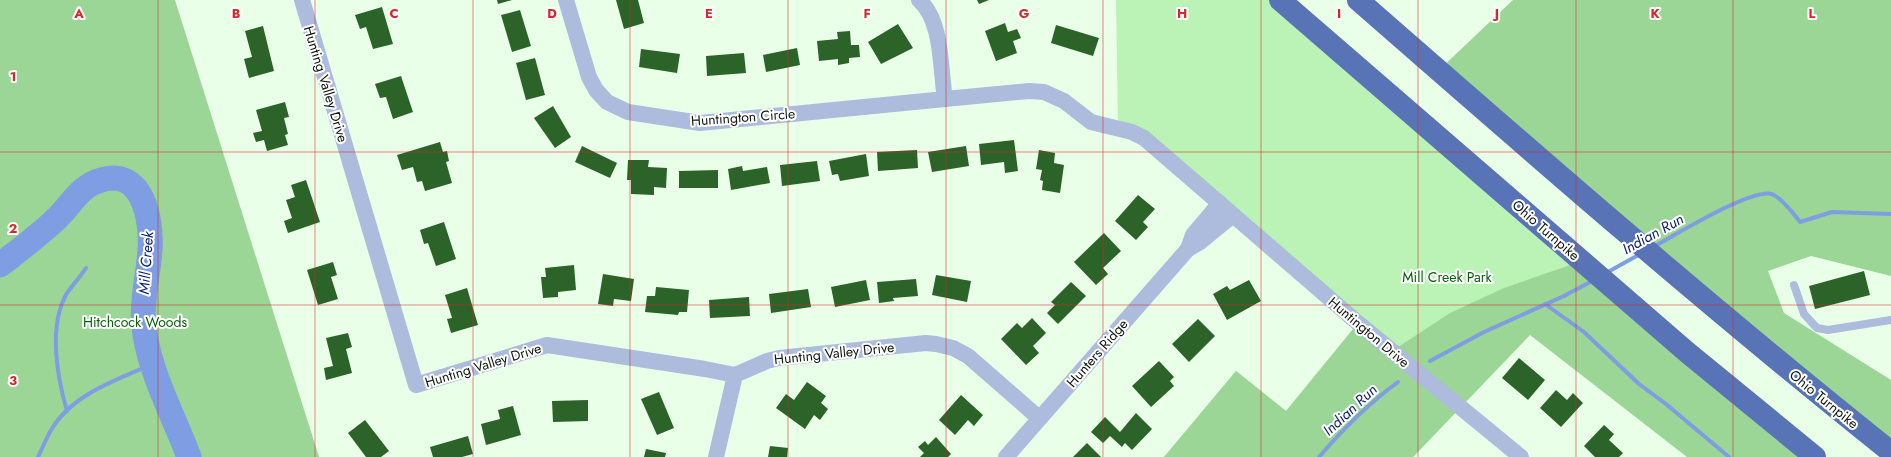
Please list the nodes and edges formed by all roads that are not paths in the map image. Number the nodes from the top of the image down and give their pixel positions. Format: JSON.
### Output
{"nodes":[{"id":1,"x":302,"y":0,"type":"edge"},
{"id":2,"x":566,"y":0,"type":"edge"},
{"id":3,"x":919,"y":0,"type":"edge"},
{"id":4,"x":1280,"y":0,"type":"edge"},
{"id":5,"x":1358,"y":0,"type":"edge"},
{"id":6,"x":945,"y":99,"type":"junction"},
{"id":7,"x":1220,"y":203,"type":"junction"},
{"id":8,"x":1233,"y":215,"type":"junction"},
{"id":9,"x":1188,"y":249,"type":"junction"},
{"id":10,"x":1794,"y":285,"type":"dead end"},
{"id":11,"x":1891,"y":320,"type":"edge"},
{"id":12,"x":735,"y":375,"type":"junction"},
{"id":13,"x":1039,"y":418,"type":"junction"},
{"id":14,"x":1891,"y":452,"type":"edge"},
{"id":15,"x":716,"y":457,"type":"edge"},
{"id":16,"x":1006,"y":457,"type":"edge"},
{"id":17,"x":1522,"y":457,"type":"edge"},
{"id":18,"x":1815,"y":457,"type":"edge"}],
"edges":[{"from":1,"to":12,"type":"street","name":"Hunting Valley Drive"},
{"from":2,"to":6,"type":"street","name":"Huntington Circle"},
{"from":3,"to":6,"type":"street"},
{"from":4,"to":18,"type":"highway","name":"Ohio Turnpike"},
{"from":5,"to":14,"type":"highway","name":"Ohio Turnpike"},
{"from":6,"to":7,"type":"street","name":"Huntington Circle"},
{"from":7,"to":8,"type":"street","name":"Huntington Drive"},
{"from":7,"to":9,"type":"street","name":"Hunters Ridge"},
{"from":8,"to":9,"type":"street","name":"Hunters Ridge"},
{"from":8,"to":17,"type":"street","name":"Huntington Drive"},
{"from":9,"to":13,"type":"street","name":"Hunters Ridge"},
{"from":10,"to":11,"type":"lane"},
{"from":12,"to":13,"type":"street","name":"Hunting Valley Drive"},
{"from":12,"to":15,"type":"street"},
{"from":13,"to":16,"type":"street","name":"Hunters Ridge"}]}
